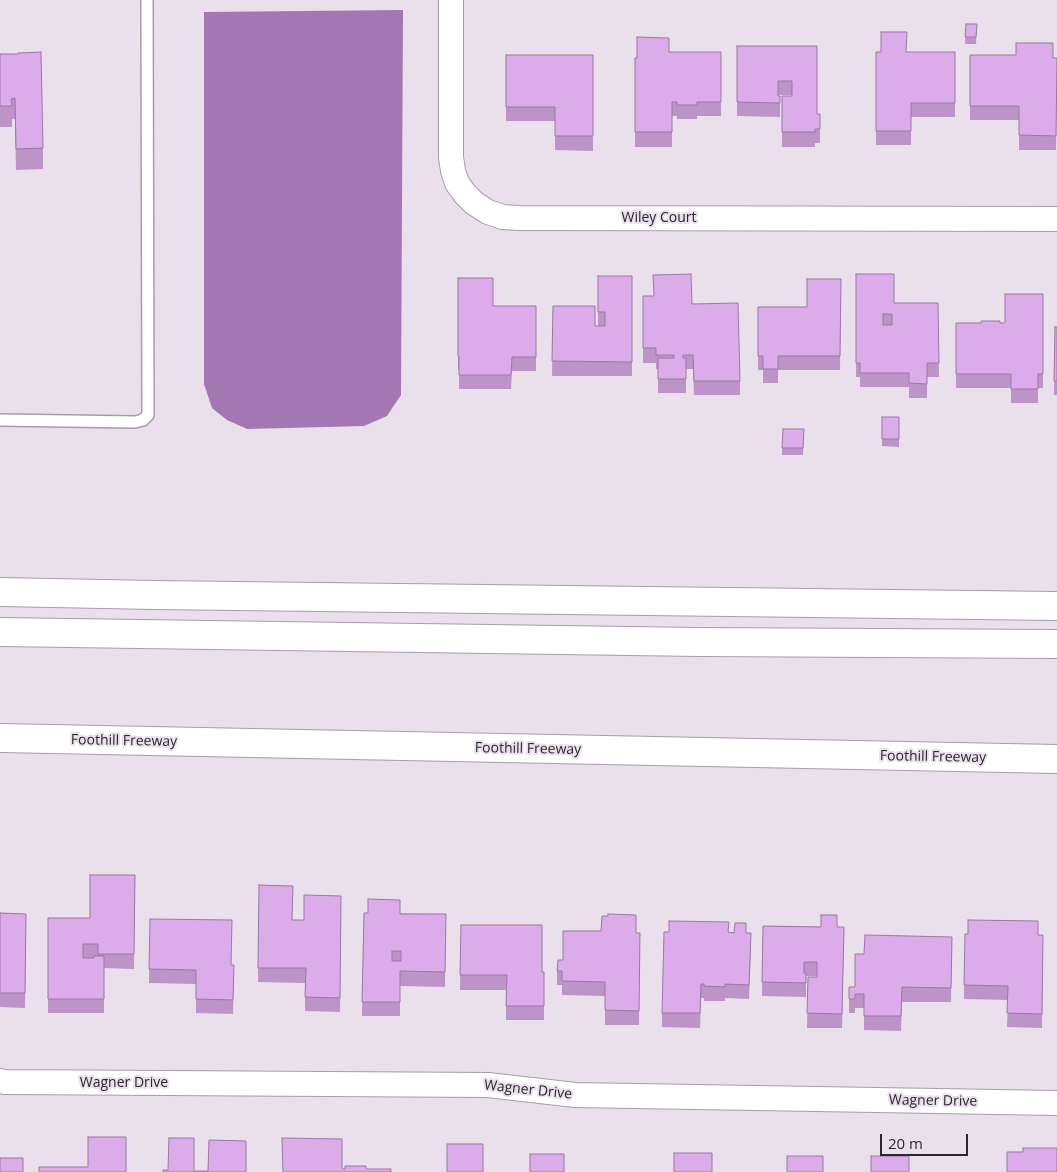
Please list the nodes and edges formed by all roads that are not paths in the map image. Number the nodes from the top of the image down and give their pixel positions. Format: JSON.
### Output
{"nodes":[{"id":1,"x":147,"y":0,"type":"edge"},
{"id":2,"x":450,"y":0,"type":"edge"},
{"id":3,"x":1057,"y":219,"type":"edge"},
{"id":4,"x":0,"y":420,"type":"edge"},
{"id":5,"x":0,"y":592,"type":"edge"},
{"id":6,"x":1057,"y":606,"type":"edge"},
{"id":7,"x":0,"y":632,"type":"edge"},
{"id":8,"x":1057,"y":644,"type":"edge"},
{"id":9,"x":0,"y":738,"type":"edge"},
{"id":10,"x":1057,"y":759,"type":"edge"},
{"id":11,"x":0,"y":1081,"type":"edge"},
{"id":12,"x":1057,"y":1103,"type":"edge"}],
"edges":[{"from":1,"to":4,"type":"lane"},
{"from":2,"to":3,"type":"street","name":"Wiley Court"},
{"from":5,"to":6,"type":"highway"},
{"from":7,"to":8,"type":"highway"},
{"from":9,"to":10,"type":"highway","name":"Foothill Freeway"},
{"from":11,"to":12,"type":"street","name":"Wagner Drive"}]}
